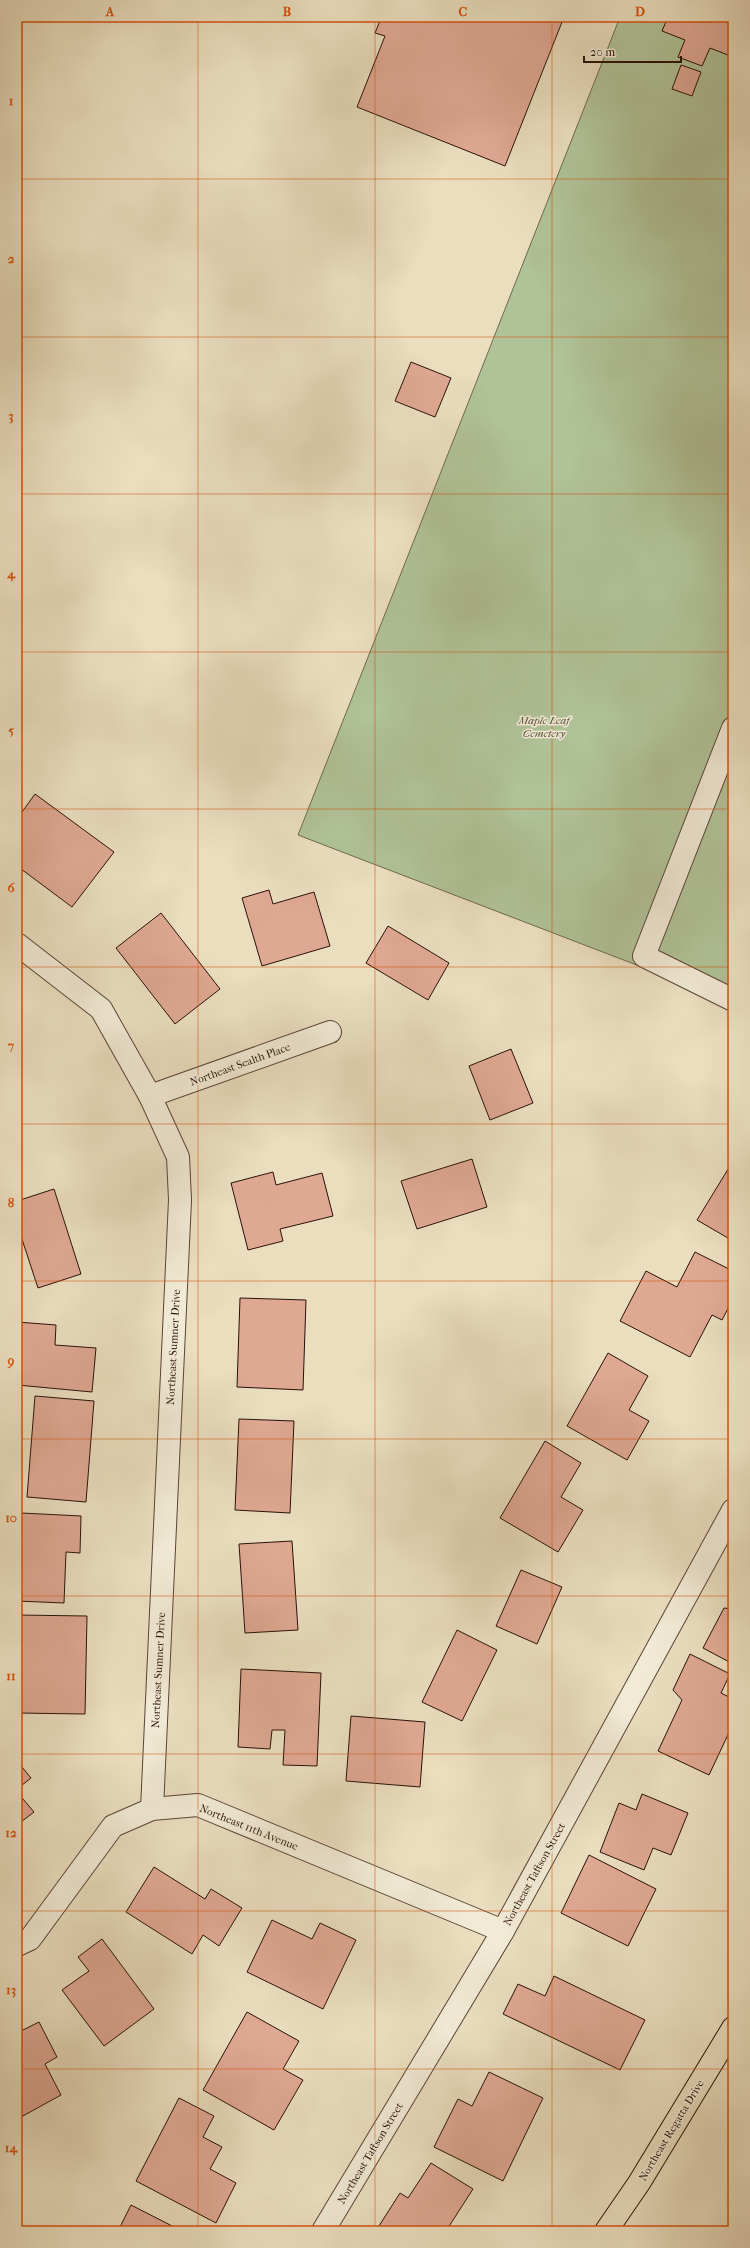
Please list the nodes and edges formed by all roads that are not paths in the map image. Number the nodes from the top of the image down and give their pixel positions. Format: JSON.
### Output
{"nodes":[{"id":1,"x":733,"y":728,"type":"edge"},
{"id":2,"x":17,"y":944,"type":"edge"},
{"id":3,"x":733,"y":1000,"type":"edge"},
{"id":4,"x":330,"y":1032,"type":"dead end"},
{"id":5,"x":150,"y":1096,"type":"junction"},
{"id":6,"x":733,"y":1510,"type":"edge"},
{"id":7,"x":152,"y":1809,"type":"junction"},
{"id":8,"x":502,"y":1931,"type":"junction"},
{"id":9,"x":17,"y":1945,"type":"edge"},
{"id":10,"x":733,"y":2028,"type":"edge"},
{"id":11,"x":323,"y":2231,"type":"edge"},
{"id":12,"x":606,"y":2231,"type":"edge"}],
"edges":[{"from":1,"to":3,"type":"street"},
{"from":2,"to":5,"type":"street","name":"Northeast Sumner Drive"},
{"from":4,"to":5,"type":"street","name":"Northeast Sealth Place"},
{"from":5,"to":7,"type":"street","name":"Northeast Sumner Drive"},
{"from":6,"to":8,"type":"street","name":"Northeast Taftson Street"},
{"from":7,"to":8,"type":"street","name":"Northeast 11th Avenue"},
{"from":7,"to":9,"type":"street","name":"Northeast 11th Avenue"},
{"from":8,"to":11,"type":"street","name":"Northeast Taftson Street"},
{"from":10,"to":12,"type":"main road","name":"Northeast Regatta Drive"}]}
